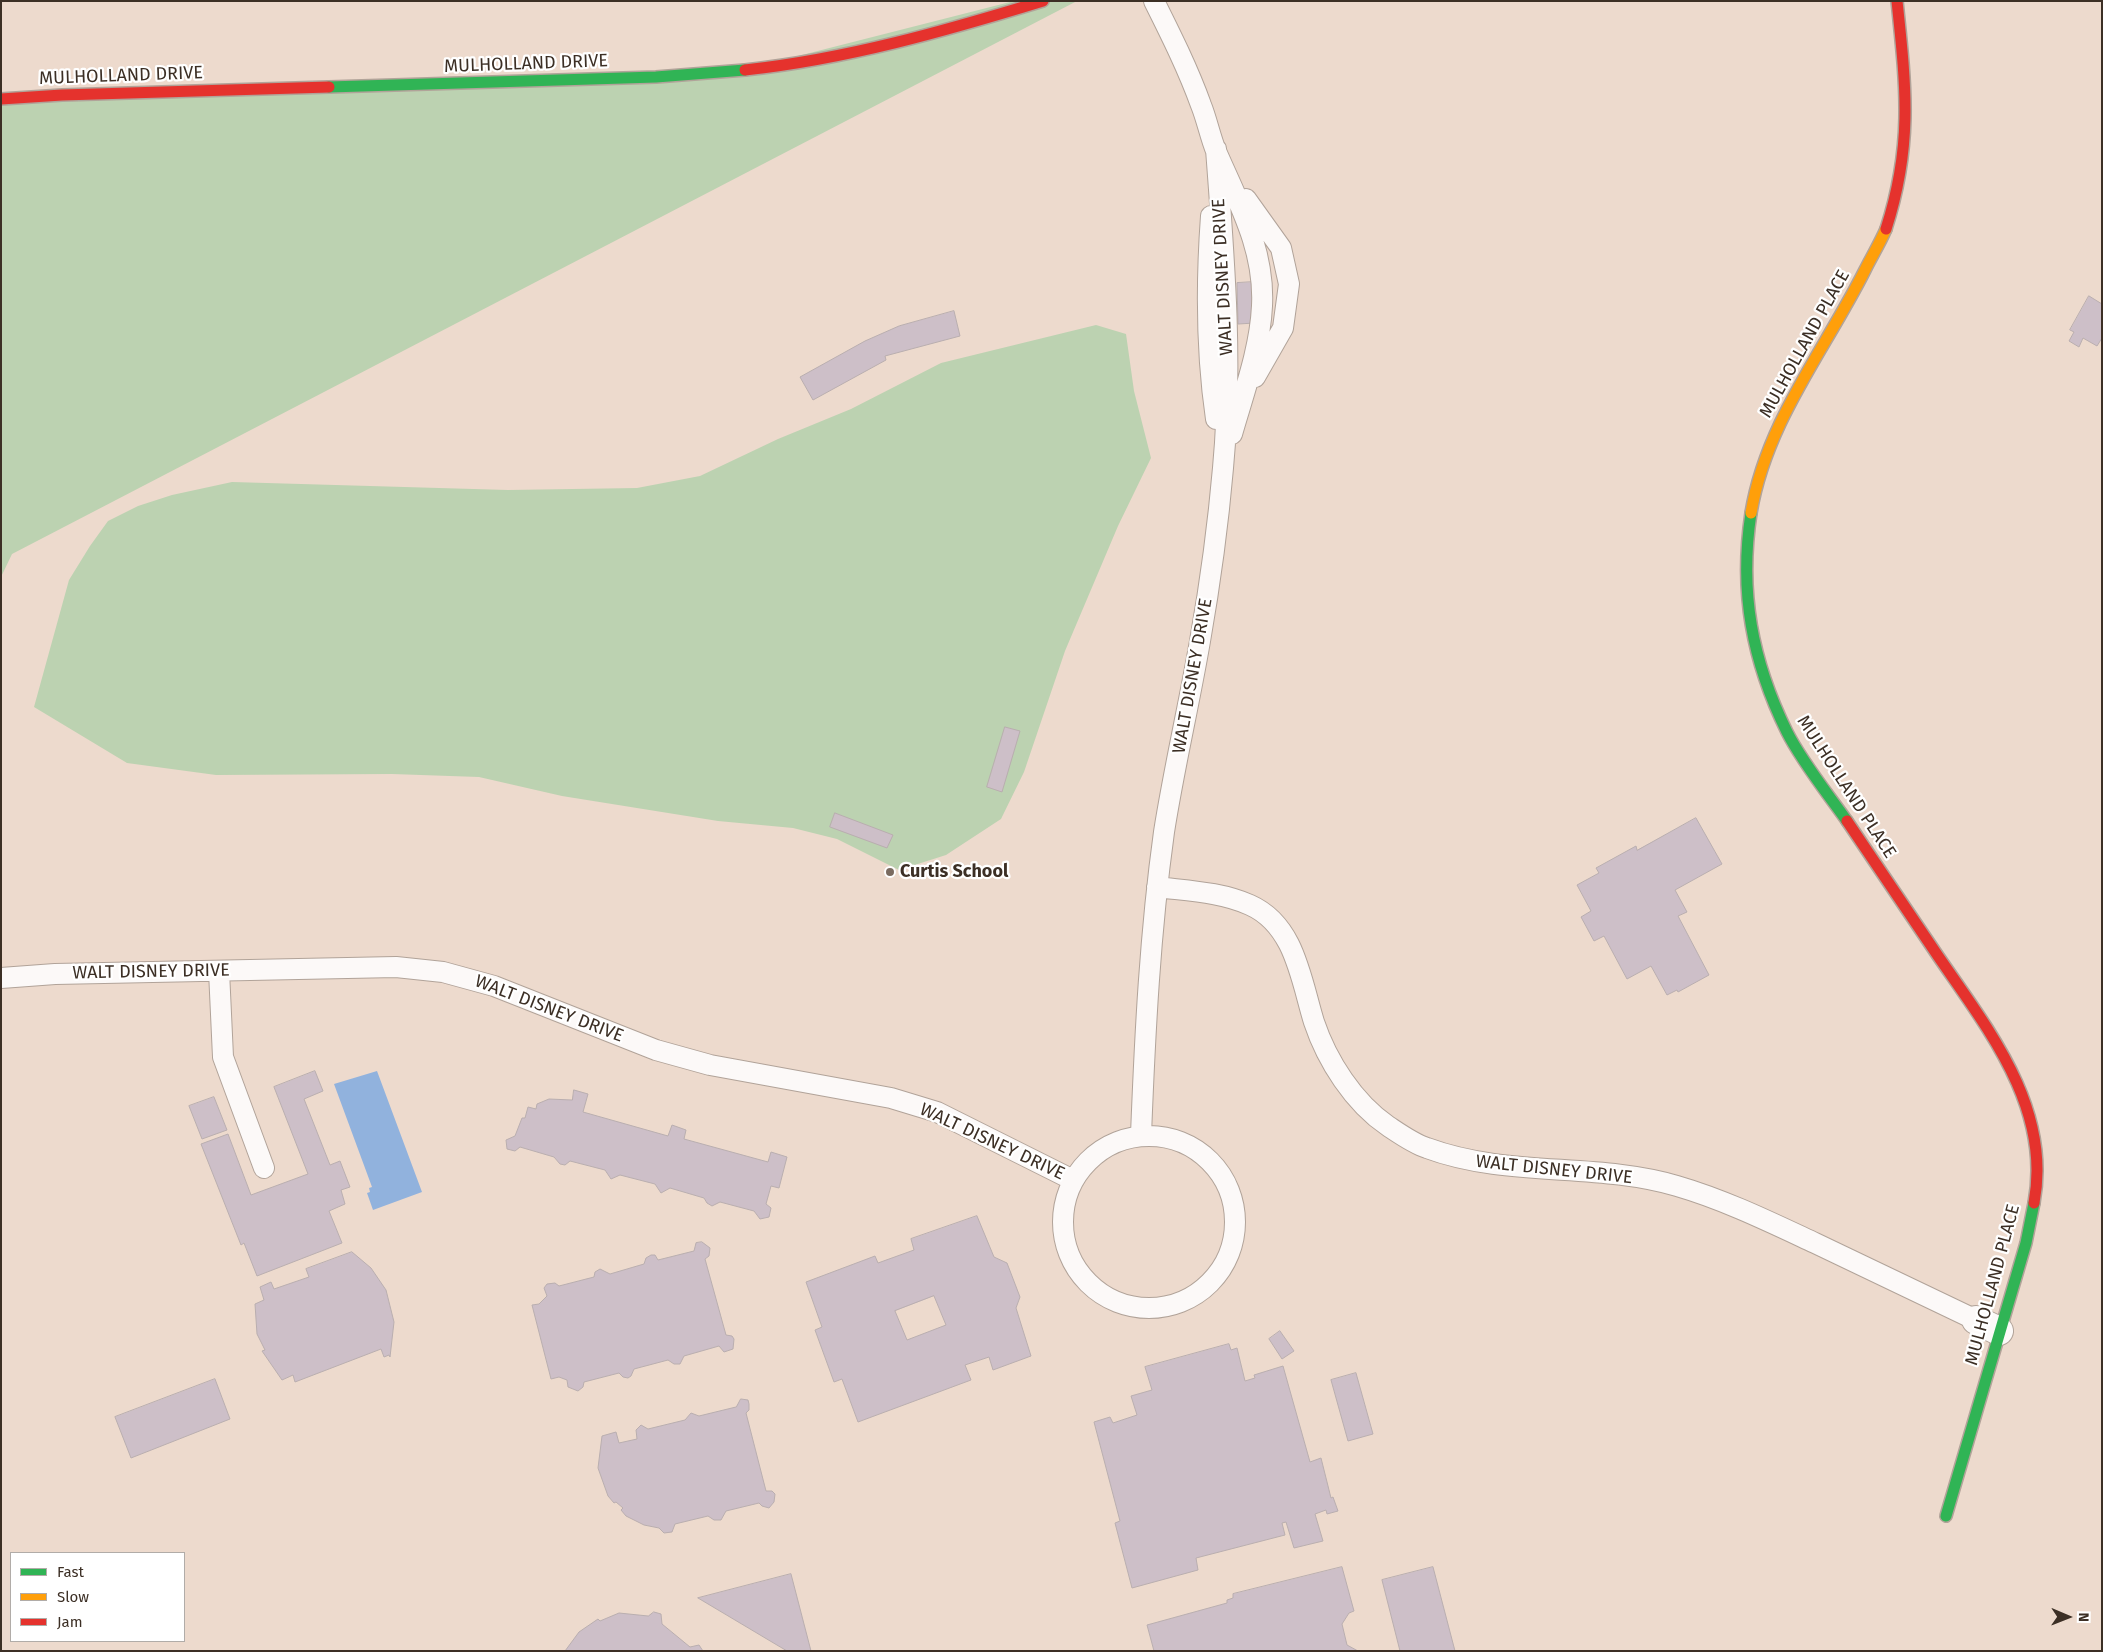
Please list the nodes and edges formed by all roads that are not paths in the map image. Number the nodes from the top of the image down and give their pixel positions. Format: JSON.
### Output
{"nodes":[{"id":1,"x":1043,"y":1,"type":"edge"},
{"id":2,"x":1154,"y":1,"type":"edge"},
{"id":3,"x":1897,"y":1,"type":"edge"},
{"id":4,"x":1,"y":99,"type":"edge"},
{"id":5,"x":1216,"y":149,"type":"junction"},
{"id":6,"x":1227,"y":174,"type":"junction"},
{"id":7,"x":1243,"y":396,"type":"junction"},
{"id":8,"x":1224,"y":465,"type":"junction"},
{"id":9,"x":1157,"y":888,"type":"junction"},
{"id":10,"x":219,"y":970,"type":"junction"},
{"id":11,"x":1,"y":978,"type":"edge"},
{"id":12,"x":1142,"y":1135,"type":"junction"},
{"id":13,"x":264,"y":1168,"type":"dead end"},
{"id":14,"x":1073,"y":1180,"type":"junction"},
{"id":15,"x":1988,"y":1326,"type":"junction"},
{"id":16,"x":1946,"y":1516,"type":"dead end"}],
"edges":[{"from":1,"to":4,"type":"street","name":"MULHOLLAND DRIVE"},
{"from":2,"to":5,"type":"lane","name":"WALT DISNEY DRIVE"},
{"from":3,"to":15,"type":"street","name":"MULHOLLAND PLACE"},
{"from":5,"to":6,"type":"lane","name":"WALT DISNEY DRIVE"},
{"from":5,"to":8,"type":"lane","name":"WALT DISNEY DRIVE"},
{"from":6,"to":7,"type":"lane","name":"WALT DISNEY DRIVE"},
{"from":6,"to":7,"type":"lane","name":"WALT DISNEY DRIVE"},
{"from":7,"to":8,"type":"lane","name":"WALT DISNEY DRIVE"},
{"from":8,"to":9,"type":"lane","name":"WALT DISNEY DRIVE"},
{"from":9,"to":12,"type":"lane","name":"WALT DISNEY DRIVE"},
{"from":9,"to":15,"type":"lane","name":"WALT DISNEY DRIVE"},
{"from":10,"to":11,"type":"lane","name":"WALT DISNEY DRIVE"},
{"from":10,"to":13,"type":"lane"},
{"from":10,"to":14,"type":"lane","name":"WALT DISNEY DRIVE"},
{"from":12,"to":14,"type":"lane","name":"WALT DISNEY DRIVE"},
{"from":12,"to":14,"type":"lane","name":"WALT DISNEY DRIVE"},
{"from":15,"to":16,"type":"street","name":"MULHOLLAND PLACE"}]}
